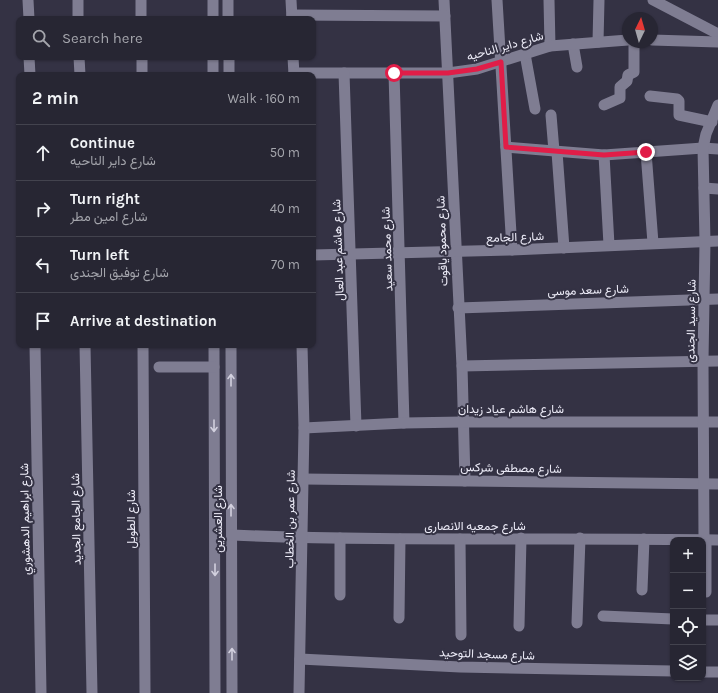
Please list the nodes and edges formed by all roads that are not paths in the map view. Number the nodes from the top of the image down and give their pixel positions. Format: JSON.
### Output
{"nodes":[{"id":1,"x":28,"y":0,"type":"edge"},
{"id":2,"x":78,"y":0,"type":"edge"},
{"id":3,"x":141,"y":0,"type":"edge"},
{"id":4,"x":213,"y":0,"type":"edge"},
{"id":5,"x":228,"y":0,"type":"edge"},
{"id":6,"x":291,"y":0,"type":"edge"},
{"id":7,"x":444,"y":0,"type":"edge"},
{"id":8,"x":497,"y":0,"type":"edge"},
{"id":9,"x":549,"y":0,"type":"edge"},
{"id":10,"x":599,"y":0,"type":"edge"},
{"id":11,"x":652,"y":0,"type":"edge"},
{"id":12,"x":675,"y":0,"type":"edge"},
{"id":13,"x":676,"y":12,"type":"junction"},
{"id":14,"x":28,"y":16,"type":"edge"},
{"id":15,"x":78,"y":16,"type":"edge"},
{"id":16,"x":141,"y":16,"type":"edge"},
{"id":17,"x":213,"y":16,"type":"edge"},
{"id":18,"x":228,"y":16,"type":"edge"},
{"id":19,"x":292,"y":16,"type":"edge"},
{"id":20,"x":445,"y":16,"type":"junction"},
{"id":21,"x":316,"y":17,"type":"edge"},
{"id":22,"x":718,"y":34,"type":"edge"},
{"id":23,"x":622,"y":40,"type":"edge"},
{"id":24,"x":658,"y":40,"type":"edge"},
{"id":25,"x":598,"y":42,"type":"junction"},
{"id":26,"x":718,"y":42,"type":"edge"},
{"id":27,"x":573,"y":44,"type":"junction"},
{"id":28,"x":550,"y":46,"type":"junction"},
{"id":29,"x":634,"y":48,"type":"edge"},
{"id":30,"x":524,"y":54,"type":"junction"},
{"id":31,"x":29,"y":60,"type":"edge"},
{"id":32,"x":79,"y":60,"type":"edge"},
{"id":33,"x":142,"y":60,"type":"edge"},
{"id":34,"x":213,"y":60,"type":"edge"},
{"id":35,"x":229,"y":60,"type":"edge"},
{"id":36,"x":293,"y":60,"type":"edge"},
{"id":37,"x":501,"y":62,"type":"junction"},
{"id":38,"x":577,"y":67,"type":"dead end"},
{"id":39,"x":30,"y":72,"type":"edge"},
{"id":40,"x":80,"y":72,"type":"edge"},
{"id":41,"x":142,"y":72,"type":"edge"},
{"id":42,"x":214,"y":72,"type":"edge"},
{"id":43,"x":229,"y":72,"type":"edge"},
{"id":44,"x":294,"y":72,"type":"edge"},
{"id":45,"x":344,"y":73,"type":"junction"},
{"id":46,"x":394,"y":73,"type":"junction"},
{"id":47,"x":448,"y":73,"type":"junction"},
{"id":48,"x":316,"y":74,"type":"edge"},
{"id":49,"x":650,"y":96,"type":"dead end"},
{"id":50,"x":604,"y":105,"type":"dead end"},
{"id":51,"x":718,"y":105,"type":"edge"},
{"id":52,"x":535,"y":109,"type":"dead end"},
{"id":53,"x":551,"y":115,"type":"dead end"},
{"id":54,"x":712,"y":122,"type":"junction"},
{"id":55,"x":506,"y":147,"type":"junction"},
{"id":56,"x":702,"y":148,"type":"junction"},
{"id":57,"x":718,"y":149,"type":"edge"},
{"id":58,"x":555,"y":151,"type":"junction"},
{"id":59,"x":646,"y":152,"type":"junction"},
{"id":60,"x":604,"y":155,"type":"junction"},
{"id":61,"x":704,"y":188,"type":"junction"},
{"id":62,"x":718,"y":189,"type":"edge"},
{"id":63,"x":718,"y":241,"type":"edge"},
{"id":64,"x":705,"y":242,"type":"junction"},
{"id":65,"x":653,"y":243,"type":"junction"},
{"id":66,"x":609,"y":245,"type":"junction"},
{"id":67,"x":564,"y":248,"type":"junction"},
{"id":68,"x":512,"y":250,"type":"junction"},
{"id":69,"x":456,"y":252,"type":"junction"},
{"id":70,"x":400,"y":253,"type":"junction"},
{"id":71,"x":351,"y":254,"type":"junction"},
{"id":72,"x":316,"y":255,"type":"edge"},
{"id":73,"x":704,"y":299,"type":"junction"},
{"id":74,"x":718,"y":299,"type":"edge"},
{"id":75,"x":458,"y":308,"type":"junction"},
{"id":76,"x":35,"y":348,"type":"edge"},
{"id":77,"x":85,"y":348,"type":"edge"},
{"id":78,"x":143,"y":348,"type":"edge"},
{"id":79,"x":214,"y":348,"type":"edge"},
{"id":80,"x":231,"y":348,"type":"edge"},
{"id":81,"x":302,"y":348,"type":"edge"},
{"id":82,"x":703,"y":361,"type":"junction"},
{"id":83,"x":718,"y":361,"type":"edge"},
{"id":84,"x":462,"y":366,"type":"junction"},
{"id":85,"x":159,"y":367,"type":"dead end"},
{"id":86,"x":214,"y":367,"type":"junction"},
{"id":87,"x":463,"y":422,"type":"junction"},
{"id":88,"x":704,"y":422,"type":"junction"},
{"id":89,"x":718,"y":422,"type":"edge"},
{"id":90,"x":404,"y":423,"type":"junction"},
{"id":91,"x":356,"y":426,"type":"junction"},
{"id":92,"x":304,"y":428,"type":"junction"},
{"id":93,"x":303,"y":479,"type":"junction"},
{"id":94,"x":465,"y":481,"type":"junction"},
{"id":95,"x":704,"y":484,"type":"junction"},
{"id":96,"x":718,"y":484,"type":"edge"},
{"id":97,"x":232,"y":535,"type":"junction"},
{"id":98,"x":705,"y":537,"type":"edge"},
{"id":99,"x":303,"y":538,"type":"junction"},
{"id":100,"x":340,"y":538,"type":"junction"},
{"id":101,"x":521,"y":538,"type":"junction"},
{"id":102,"x":580,"y":538,"type":"junction"},
{"id":103,"x":400,"y":539,"type":"junction"},
{"id":104,"x":644,"y":539,"type":"junction"},
{"id":105,"x":670,"y":539,"type":"edge"},
{"id":106,"x":460,"y":540,"type":"junction"},
{"id":107,"x":706,"y":540,"type":"edge"},
{"id":108,"x":718,"y":540,"type":"edge"},
{"id":109,"x":642,"y":590,"type":"dead end"},
{"id":110,"x":340,"y":595,"type":"dead end"},
{"id":111,"x":603,"y":616,"type":"dead end"},
{"id":112,"x":399,"y":618,"type":"dead end"},
{"id":113,"x":670,"y":619,"type":"edge"},
{"id":114,"x":706,"y":620,"type":"edge"},
{"id":115,"x":718,"y":620,"type":"edge"},
{"id":116,"x":577,"y":623,"type":"dead end"},
{"id":117,"x":519,"y":626,"type":"dead end"},
{"id":118,"x":461,"y":635,"type":"dead end"},
{"id":119,"x":300,"y":659,"type":"junction"},
{"id":120,"x":670,"y":671,"type":"edge"},
{"id":121,"x":706,"y":672,"type":"edge"},
{"id":122,"x":718,"y":672,"type":"edge"},
{"id":123,"x":41,"y":693,"type":"edge"},
{"id":124,"x":92,"y":693,"type":"edge"},
{"id":125,"x":145,"y":693,"type":"edge"},
{"id":126,"x":215,"y":693,"type":"edge"},
{"id":127,"x":232,"y":693,"type":"edge"},
{"id":128,"x":299,"y":693,"type":"edge"}],
"edges":[{"from":1,"to":14,"type":"street"},
{"from":2,"to":15,"type":"street"},
{"from":3,"to":16,"type":"street"},
{"from":4,"to":17,"type":"street"},
{"from":5,"to":18,"type":"street"},
{"from":6,"to":19,"type":"street"},
{"from":7,"to":20,"type":"street","name":"شارع محمود ياقوت"},
{"from":8,"to":37,"type":"street"},
{"from":9,"to":28,"type":"street"},
{"from":10,"to":25,"type":"street"},
{"from":11,"to":13,"type":"street"},
{"from":12,"to":13,"type":"street"},
{"from":13,"to":22,"type":"street"},
{"from":20,"to":21,"type":"street"},
{"from":20,"to":47,"type":"street","name":"شارع محمود ياقوت"},
{"from":23,"to":25,"type":"street","name":"شارع داير الناحيه"},
{"from":24,"to":26,"type":"street"},
{"from":25,"to":27,"type":"street","name":"شارع داير الناحيه"},
{"from":27,"to":28,"type":"street","name":"شارع داير الناحيه"},
{"from":27,"to":38,"type":"street"},
{"from":28,"to":30,"type":"street","name":"شارع داير الناحيه"},
{"from":29,"to":50,"type":"street"},
{"from":30,"to":37,"type":"street","name":"شارع داير الناحيه"},
{"from":30,"to":52,"type":"street"},
{"from":31,"to":39,"type":"street"},
{"from":32,"to":40,"type":"street"},
{"from":33,"to":41,"type":"street"},
{"from":34,"to":42,"type":"street"},
{"from":35,"to":43,"type":"street"},
{"from":36,"to":44,"type":"street"},
{"from":37,"to":47,"type":"street","name":"شارع داير الناحيه"},
{"from":37,"to":55,"type":"street"},
{"from":45,"to":46,"type":"street","name":"شارع داير الناحيه"},
{"from":45,"to":48,"type":"street","name":"شارع داير الناحيه"},
{"from":45,"to":71,"type":"street","name":"شارع هاشم عبد العال"},
{"from":46,"to":47,"type":"street","name":"شارع داير الناحيه"},
{"from":46,"to":70,"type":"street","name":"شارع محمد سعيد"},
{"from":47,"to":69,"type":"street","name":"شارع محمود ياقوت"},
{"from":49,"to":54,"type":"street"},
{"from":51,"to":54,"type":"street","name":"شارع سيد الجندى"},
{"from":53,"to":58,"type":"street"},
{"from":54,"to":56,"type":"street","name":"شارع سيد الجندى"},
{"from":55,"to":58,"type":"street"},
{"from":55,"to":68,"type":"street"},
{"from":56,"to":57,"type":"street"},
{"from":56,"to":59,"type":"street"},
{"from":56,"to":61,"type":"street","name":"شارع سيد الجندى"},
{"from":58,"to":60,"type":"street"},
{"from":58,"to":67,"type":"street"},
{"from":59,"to":60,"type":"street"},
{"from":59,"to":65,"type":"street"},
{"from":60,"to":66,"type":"street"},
{"from":61,"to":62,"type":"street"},
{"from":61,"to":64,"type":"street","name":"شارع سيد الجندى"},
{"from":63,"to":64,"type":"street","name":"شارع الجامع"},
{"from":64,"to":65,"type":"street","name":"شارع الجامع"},
{"from":64,"to":73,"type":"street","name":"شارع سيد الجندى"},
{"from":65,"to":66,"type":"street","name":"شارع الجامع"},
{"from":66,"to":67,"type":"street","name":"شارع الجامع"},
{"from":67,"to":68,"type":"street","name":"شارع الجامع"},
{"from":68,"to":69,"type":"street","name":"شارع الجامع"},
{"from":69,"to":70,"type":"street","name":"شارع الجامع"},
{"from":69,"to":75,"type":"street","name":"شارع محمود ياقوت"},
{"from":70,"to":71,"type":"street","name":"شارع الجامع"},
{"from":70,"to":90,"type":"street","name":"شارع محمد سعيد"},
{"from":71,"to":72,"type":"street","name":"شارع الجامع"},
{"from":71,"to":91,"type":"street","name":"شارع هاشم عبد العال"},
{"from":73,"to":74,"type":"street","name":"شارع سعد موسى"},
{"from":73,"to":75,"type":"street","name":"شارع سعد موسى"},
{"from":73,"to":82,"type":"street","name":"شارع سيد الجندى"},
{"from":75,"to":84,"type":"street","name":"شارع محمود ياقوت"},
{"from":76,"to":123,"type":"street","name":"شارع ابراهيم الدهشوري"},
{"from":77,"to":124,"type":"street","name":"شارع الجامع الجديد"},
{"from":78,"to":125,"type":"street","name":"شارع الطويل"},
{"from":79,"to":86,"type":"street","name":"شارع العشرين"},
{"from":97,"to":80,"type":"street","name":"شارع العشرين","one_way":true},
{"from":81,"to":92,"type":"street","name":"شارع عمر بن الخطاب"},
{"from":82,"to":83,"type":"street"},
{"from":82,"to":84,"type":"street"},
{"from":82,"to":88,"type":"street","name":"شارع سيد الجندى"},
{"from":84,"to":87,"type":"street","name":"شارع محمود ياقوت"},
{"from":85,"to":86,"type":"street"},
{"from":86,"to":126,"type":"street","name":"شارع العشرين","one_way":true},
{"from":87,"to":88,"type":"street","name":"شارع هاشم عياد زيدان"},
{"from":87,"to":90,"type":"street","name":"شارع هاشم عياد زيدان"},
{"from":87,"to":94,"type":"street","name":"شارع محمود ياقوت"},
{"from":88,"to":89,"type":"street","name":"شارع هاشم عياد زيدان"},
{"from":88,"to":95,"type":"street","name":"شارع سيد الجندى"},
{"from":90,"to":91,"type":"street","name":"شارع هاشم عياد زيدان"},
{"from":91,"to":92,"type":"street","name":"شارع هاشم عياد زيدان"},
{"from":92,"to":93,"type":"street","name":"شارع عمر بن الخطاب"},
{"from":93,"to":94,"type":"street","name":"شارع مصطفى شركس"},
{"from":93,"to":99,"type":"street","name":"شارع عمر بن الخطاب"},
{"from":94,"to":95,"type":"street","name":"شارع مصطفى شركس"},
{"from":95,"to":96,"type":"street","name":"شارع مصطفى شركس"},
{"from":95,"to":98,"type":"street","name":"شارع سيد الجندى"},
{"from":97,"to":99,"type":"street","name":"شارع جمعيه الانصارى"},
{"from":127,"to":97,"type":"street","name":"شارع العشرين","one_way":true},
{"from":99,"to":100,"type":"street","name":"شارع جمعيه الانصارى"},
{"from":99,"to":119,"type":"street","name":"شارع عمر بن الخطاب"},
{"from":100,"to":103,"type":"street","name":"شارع جمعيه الانصارى"},
{"from":100,"to":110,"type":"street"},
{"from":101,"to":102,"type":"street","name":"شارع جمعيه الانصارى"},
{"from":101,"to":106,"type":"street","name":"شارع جمعيه الانصارى"},
{"from":101,"to":117,"type":"street"},
{"from":102,"to":104,"type":"street","name":"شارع جمعيه الانصارى"},
{"from":102,"to":116,"type":"street"},
{"from":103,"to":106,"type":"street","name":"شارع جمعيه الانصارى"},
{"from":103,"to":112,"type":"street"},
{"from":104,"to":105,"type":"street","name":"شارع جمعيه الانصارى"},
{"from":104,"to":109,"type":"street"},
{"from":106,"to":118,"type":"street"},
{"from":107,"to":108,"type":"street","name":"شارع جمعيه الانصارى"},
{"from":111,"to":113,"type":"street"},
{"from":114,"to":115,"type":"street"},
{"from":119,"to":120,"type":"street","name":"شارع مسجد التوحيد"},
{"from":119,"to":128,"type":"street","name":"شارع عمر بن الخطاب"},
{"from":121,"to":122,"type":"street"}]}
